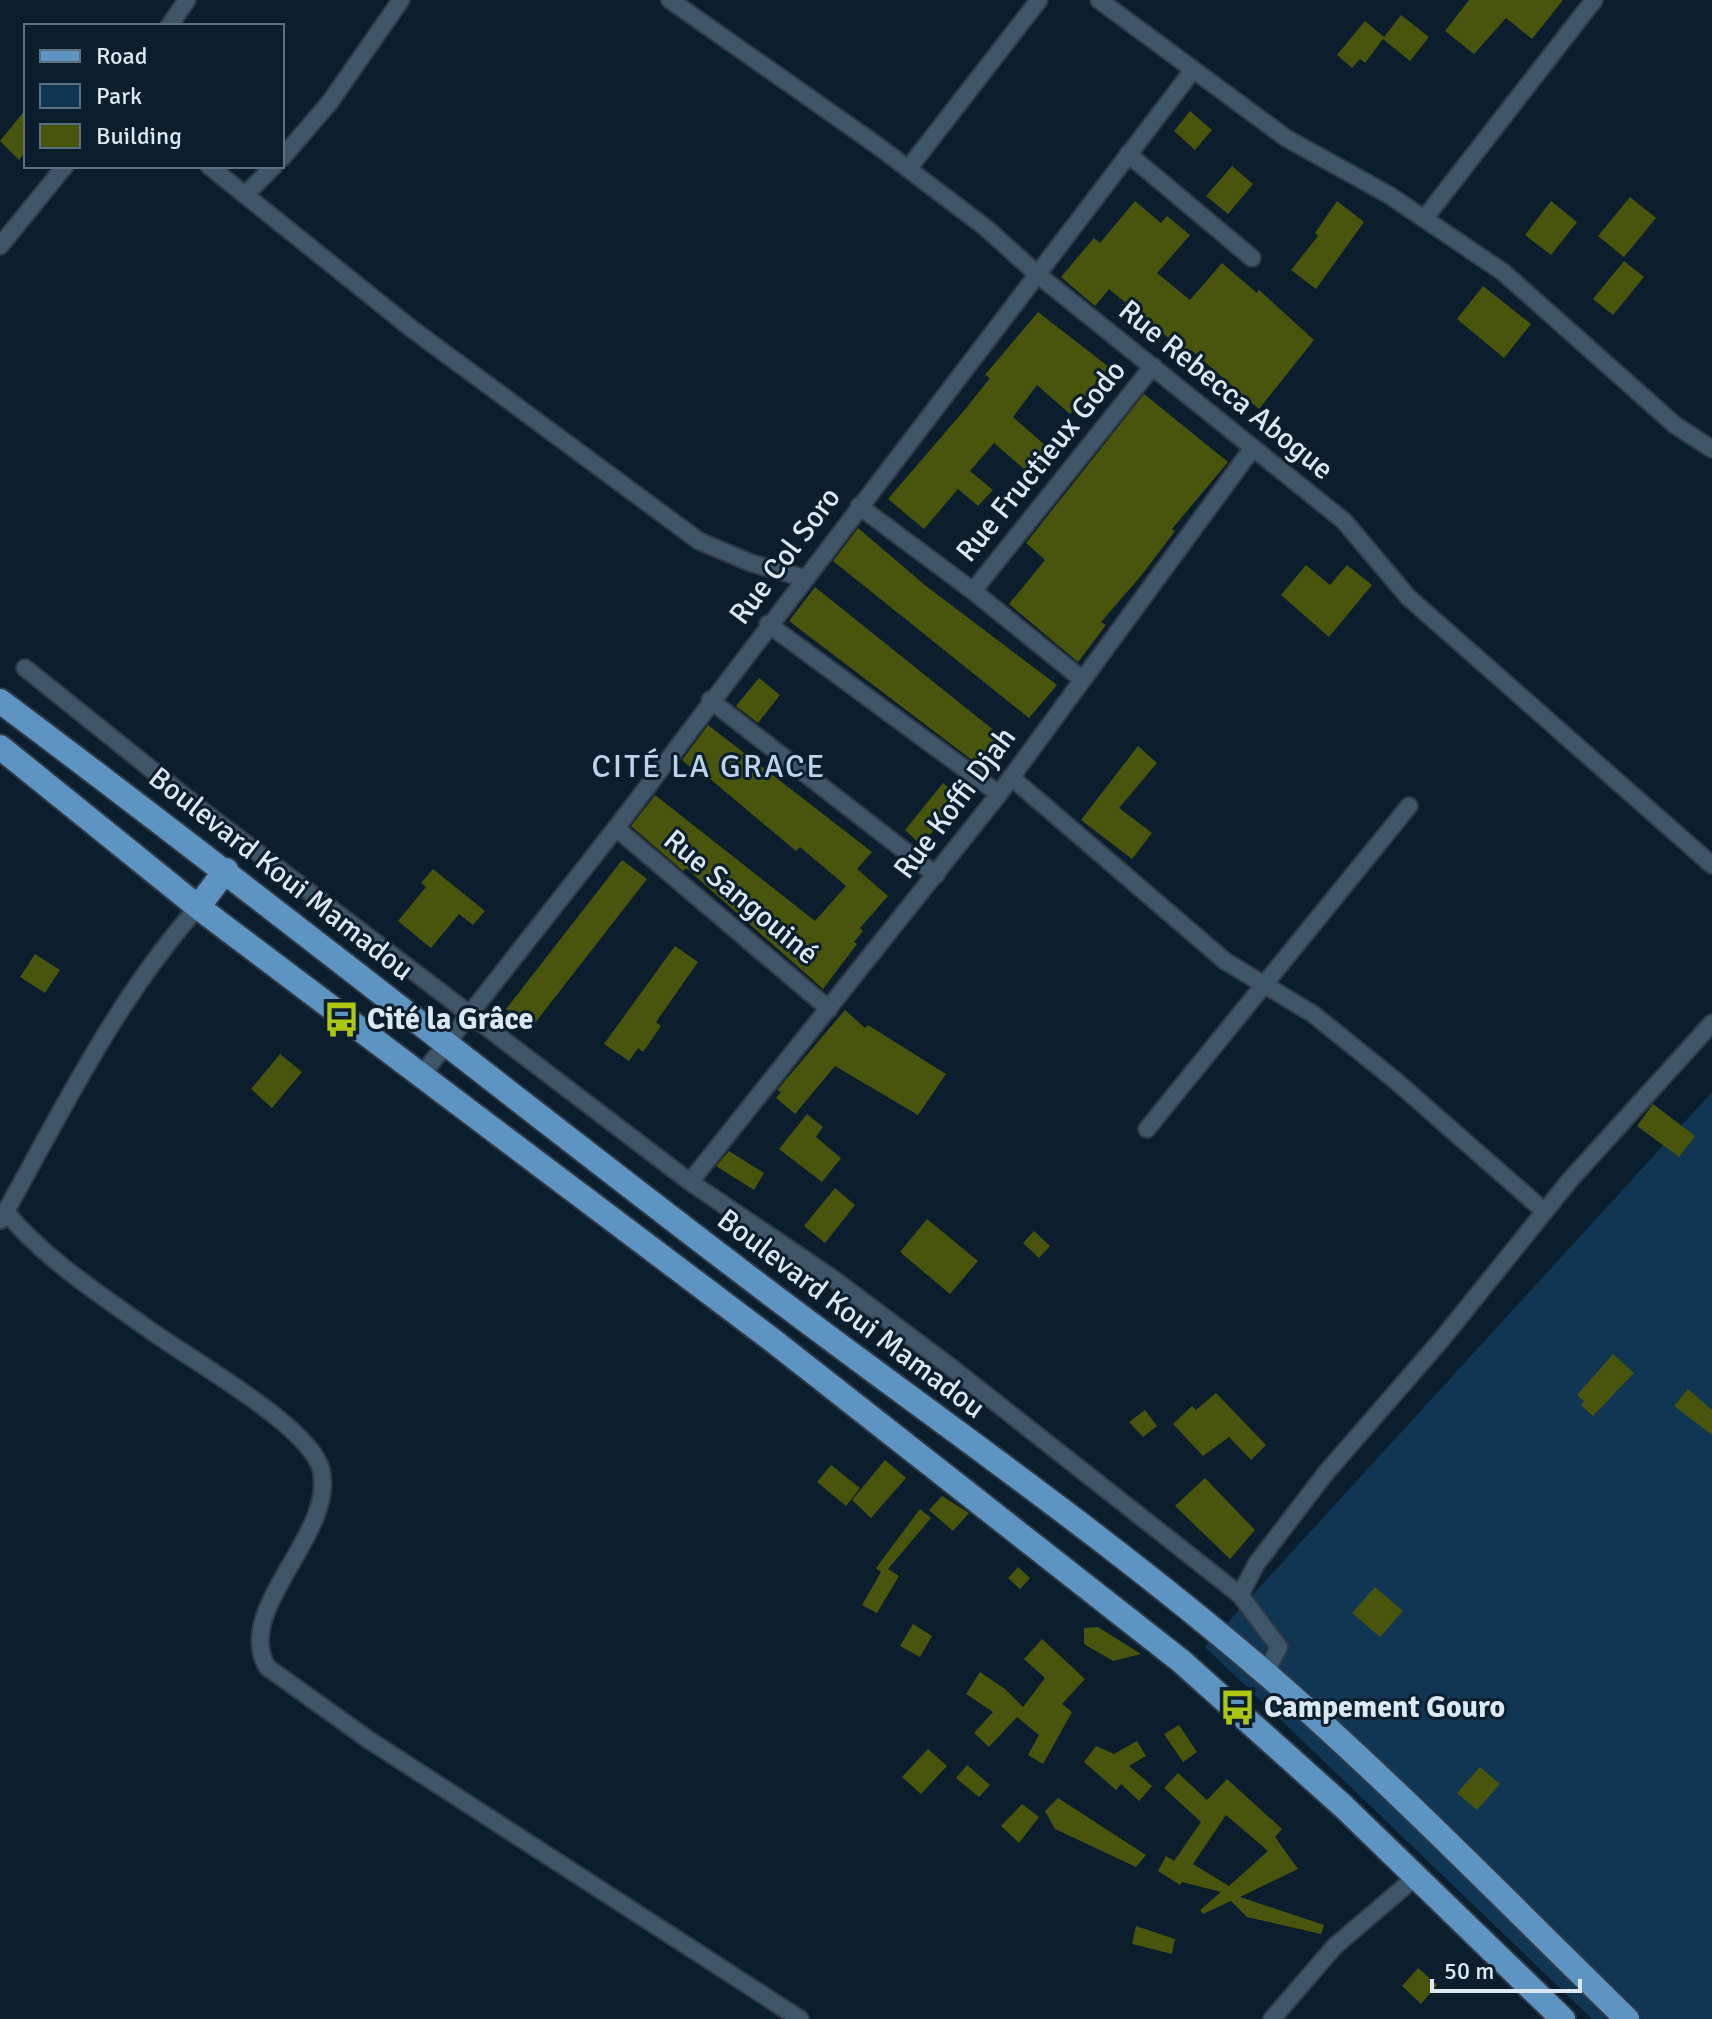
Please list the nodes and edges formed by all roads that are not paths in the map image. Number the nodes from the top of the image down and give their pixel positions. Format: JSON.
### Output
{"nodes":[{"id":1,"x":187,"y":0,"type":"edge"},
{"id":2,"x":401,"y":0,"type":"edge"},
{"id":3,"x":670,"y":0,"type":"edge"},
{"id":4,"x":1039,"y":0,"type":"edge"},
{"id":5,"x":1099,"y":0,"type":"edge"},
{"id":6,"x":1594,"y":0,"type":"edge"},
{"id":7,"x":170,"y":24,"type":"edge"},
{"id":8,"x":1193,"y":70,"type":"junction"},
{"id":9,"x":1128,"y":154,"type":"junction"},
{"id":10,"x":284,"y":156,"type":"edge"},
{"id":11,"x":63,"y":168,"type":"edge"},
{"id":12,"x":211,"y":168,"type":"edge"},
{"id":13,"x":272,"y":168,"type":"edge"},
{"id":14,"x":908,"y":169,"type":"junction"},
{"id":15,"x":245,"y":195,"type":"junction"},
{"id":16,"x":1424,"y":219,"type":"junction"},
{"id":17,"x":3,"y":236,"type":"edge"},
{"id":18,"x":1252,"y":258,"type":"dead end"},
{"id":19,"x":1037,"y":274,"type":"junction"},
{"id":20,"x":1153,"y":366,"type":"junction"},
{"id":21,"x":1252,"y":449,"type":"junction"},
{"id":22,"x":1712,"y":449,"type":"edge"},
{"id":23,"x":859,"y":506,"type":"junction"},
{"id":24,"x":804,"y":578,"type":"junction"},
{"id":25,"x":973,"y":591,"type":"junction"},
{"id":26,"x":768,"y":624,"type":"junction"},
{"id":27,"x":25,"y":668,"type":"dead end"},
{"id":28,"x":1083,"y":680,"type":"junction"},
{"id":29,"x":710,"y":700,"type":"junction"},
{"id":30,"x":0,"y":701,"type":"edge"},
{"id":31,"x":0,"y":747,"type":"edge"},
{"id":32,"x":1011,"y":777,"type":"junction"},
{"id":33,"x":999,"y":794,"type":"junction"},
{"id":34,"x":1409,"y":806,"type":"dead end"},
{"id":35,"x":616,"y":828,"type":"junction"},
{"id":36,"x":1712,"y":865,"type":"edge"},
{"id":37,"x":226,"y":870,"type":"junction"},
{"id":38,"x":936,"y":875,"type":"junction"},
{"id":39,"x":198,"y":907,"type":"junction"},
{"id":40,"x":1262,"y":983,"type":"junction"},
{"id":41,"x":829,"y":1009,"type":"junction"},
{"id":42,"x":471,"y":1012,"type":"junction"},
{"id":43,"x":1712,"y":1023,"type":"edge"},
{"id":44,"x":447,"y":1042,"type":"junction"},
{"id":45,"x":421,"y":1076,"type":"junction"},
{"id":46,"x":1147,"y":1129,"type":"dead end"},
{"id":47,"x":690,"y":1182,"type":"junction"},
{"id":48,"x":1544,"y":1211,"type":"junction"},
{"id":49,"x":3,"y":1217,"type":"edge"},
{"id":50,"x":1240,"y":1595,"type":"junction"},
{"id":51,"x":1266,"y":1673,"type":"junction"},
{"id":52,"x":1417,"y":1876,"type":"junction"},
{"id":53,"x":800,"y":2019,"type":"edge"},
{"id":54,"x":1272,"y":2019,"type":"edge"},
{"id":55,"x":1563,"y":2019,"type":"edge"},
{"id":56,"x":1627,"y":2019,"type":"edge"}],
"edges":[{"from":1,"to":7,"type":"street"},
{"from":2,"to":10,"type":"street"},
{"from":3,"to":14,"type":"street","name":"Rue Rebecca Abogue"},
{"from":4,"to":14,"type":"street"},
{"from":5,"to":8,"type":"street"},
{"from":6,"to":16,"type":"street"},
{"from":8,"to":9,"type":"street","name":"Rue Col Soro"},
{"from":8,"to":16,"type":"street"},
{"from":9,"to":18,"type":"street"},
{"from":9,"to":19,"type":"street","name":"Rue Col Soro"},
{"from":11,"to":17,"type":"street"},
{"from":12,"to":15,"type":"street"},
{"from":13,"to":15,"type":"street"},
{"from":14,"to":19,"type":"street","name":"Rue Rebecca Abogue"},
{"from":15,"to":24,"type":"street"},
{"from":16,"to":22,"type":"street"},
{"from":19,"to":20,"type":"street","name":"Rue Rebecca Abogue"},
{"from":19,"to":23,"type":"street","name":"Rue Col Soro"},
{"from":20,"to":21,"type":"street","name":"Rue Rebecca Abogue"},
{"from":20,"to":25,"type":"street","name":"Rue Fructieux Godo"},
{"from":21,"to":28,"type":"street","name":"Rue Koffi Djah"},
{"from":21,"to":36,"type":"street","name":"Rue Rebecca Abogue"},
{"from":23,"to":24,"type":"street","name":"Rue Col Soro"},
{"from":23,"to":25,"type":"street"},
{"from":24,"to":26,"type":"street","name":"Rue Col Soro"},
{"from":25,"to":28,"type":"street"},
{"from":26,"to":29,"type":"street","name":"Rue Col Soro"},
{"from":26,"to":33,"type":"street"},
{"from":27,"to":42,"type":"street"},
{"from":28,"to":32,"type":"street","name":"Rue Koffi Djah"},
{"from":29,"to":35,"type":"street","name":"Rue Col Soro"},
{"from":29,"to":38,"type":"street"},
{"from":30,"to":37,"type":"main road","name":"Boulevard Koui Mamadou"},
{"from":31,"to":39,"type":"main road"},
{"from":32,"to":33,"type":"street","name":"Rue Koffi Djah"},
{"from":32,"to":40,"type":"street"},
{"from":33,"to":38,"type":"street","name":"Rue Koffi Djah"},
{"from":34,"to":40,"type":"street"},
{"from":35,"to":41,"type":"street","name":"Rue Sangouiné"},
{"from":35,"to":42,"type":"street","name":"Rue Col Soro"},
{"from":37,"to":39,"type":"main road"},
{"from":37,"to":44,"type":"main road","name":"Boulevard Koui Mamadou"},
{"from":38,"to":41,"type":"street","name":"Rue Koffi Djah"},
{"from":39,"to":45,"type":"main road"},
{"from":39,"to":49,"type":"street"},
{"from":40,"to":46,"type":"street"},
{"from":40,"to":48,"type":"street"},
{"from":41,"to":47,"type":"street","name":"Rue Koffi Djah"},
{"from":42,"to":44,"type":"street","name":"Rue Col Soro"},
{"from":42,"to":47,"type":"street"},
{"from":43,"to":48,"type":"street"},
{"from":44,"to":45,"type":"street","name":"Rue Col Soro"},
{"from":44,"to":51,"type":"main road","name":"Boulevard Koui Mamadou"},
{"from":45,"to":52,"type":"main road"},
{"from":47,"to":50,"type":"street"},
{"from":48,"to":50,"type":"street"},
{"from":49,"to":53,"type":"street"},
{"from":50,"to":51,"type":"street"},
{"from":51,"to":56,"type":"main road","name":"Boulevard Koui Mamadou"},
{"from":52,"to":54,"type":"street"},
{"from":52,"to":55,"type":"main road"}]}
